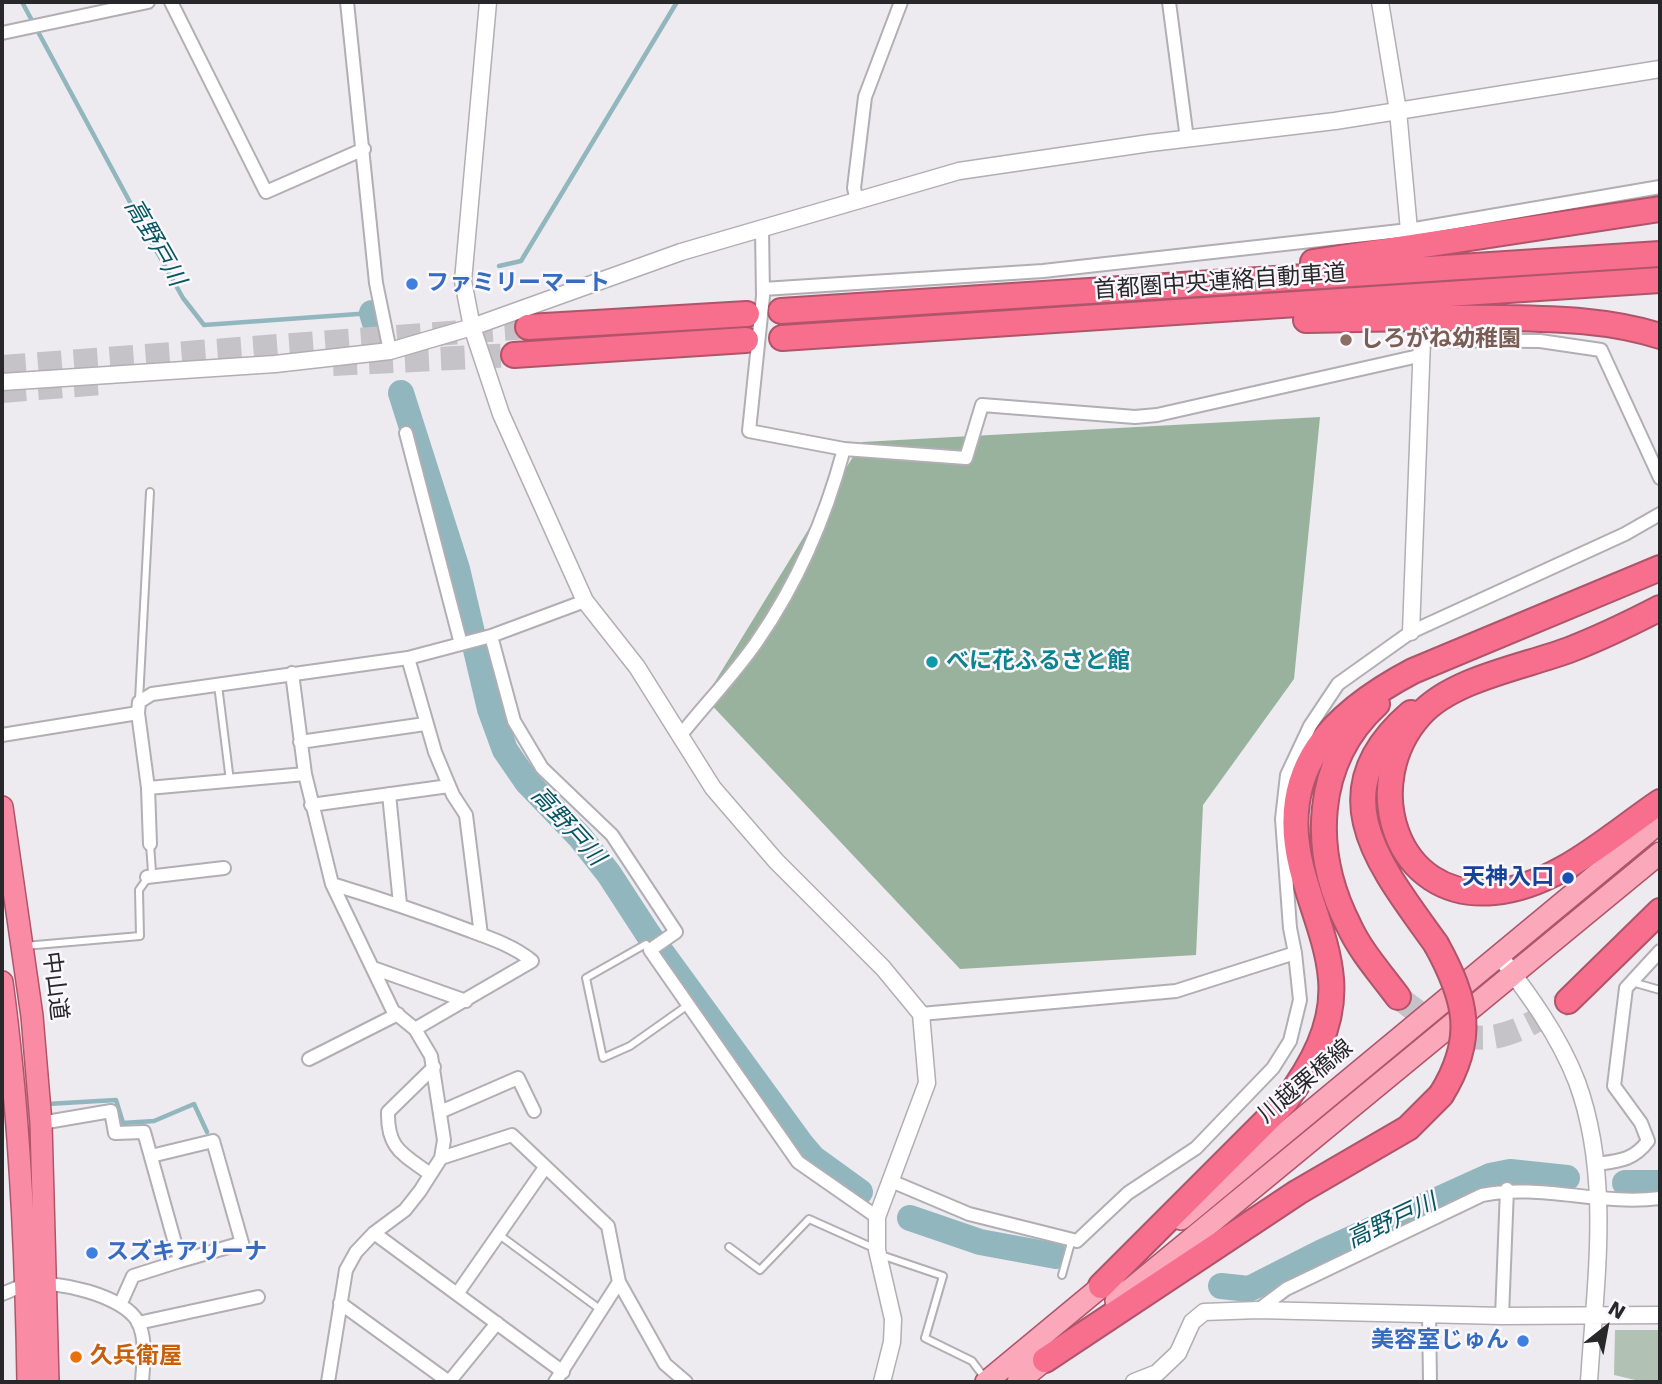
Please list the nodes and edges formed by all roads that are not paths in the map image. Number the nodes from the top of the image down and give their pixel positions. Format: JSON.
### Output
{"nodes":[{"id":1,"x":148,"y":2,"type":"edge"},
{"id":2,"x":171,"y":2,"type":"edge"},
{"id":3,"x":347,"y":2,"type":"edge"},
{"id":4,"x":488,"y":2,"type":"edge"},
{"id":5,"x":901,"y":2,"type":"edge"},
{"id":6,"x":1169,"y":2,"type":"edge"},
{"id":7,"x":1380,"y":2,"type":"edge"},
{"id":8,"x":2,"y":33,"type":"edge"},
{"id":9,"x":1660,"y":69,"type":"edge"},
{"id":10,"x":1398,"y":111,"type":"junction"},
{"id":11,"x":1187,"y":139,"type":"junction"},
{"id":12,"x":364,"y":149,"type":"junction"},
{"id":13,"x":1660,"y":187,"type":"edge"},
{"id":14,"x":858,"y":201,"type":"junction"},
{"id":15,"x":1660,"y":209,"type":"edge"},
{"id":16,"x":762,"y":228,"type":"junction"},
{"id":17,"x":1409,"y":230,"type":"junction"},
{"id":18,"x":1660,"y":254,"type":"edge"},
{"id":19,"x":1660,"y":280,"type":"edge"},
{"id":20,"x":763,"y":289,"type":"junction"},
{"id":21,"x":1094,"y":292,"type":"junction"},
{"id":22,"x":780,"y":312,"type":"dead end"},
{"id":23,"x":747,"y":314,"type":"dead end"},
{"id":24,"x":1046,"y":321,"type":"junction"},
{"id":25,"x":472,"y":327,"type":"junction"},
{"id":26,"x":528,"y":327,"type":"tunnel mouth"},
{"id":27,"x":1660,"y":336,"type":"edge"},
{"id":28,"x":782,"y":338,"type":"dead end"},
{"id":29,"x":746,"y":340,"type":"dead end"},
{"id":30,"x":1422,"y":347,"type":"junction"},
{"id":31,"x":390,"y":351,"type":"junction"},
{"id":32,"x":514,"y":355,"type":"tunnel mouth"},
{"id":33,"x":2,"y":382,"type":"edge"},
{"id":34,"x":406,"y":433,"type":"dead end"},
{"id":35,"x":844,"y":449,"type":"junction"},
{"id":36,"x":1660,"y":478,"type":"edge"},
{"id":37,"x":150,"y":492,"type":"dead end"},
{"id":38,"x":1660,"y":514,"type":"edge"},
{"id":39,"x":1658,"y":567,"type":"edge"},
{"id":40,"x":585,"y":601,"type":"junction"},
{"id":41,"x":1660,"y":608,"type":"edge"},
{"id":42,"x":1410,"y":632,"type":"junction"},
{"id":43,"x":491,"y":636,"type":"junction"},
{"id":44,"x":461,"y":644,"type":"junction"},
{"id":45,"x":408,"y":658,"type":"junction"},
{"id":46,"x":1413,"y":671,"type":"junction"},
{"id":47,"x":292,"y":673,"type":"junction"},
{"id":48,"x":218,"y":684,"type":"junction"},
{"id":49,"x":1442,"y":696,"type":"junction"},
{"id":50,"x":138,"y":708,"type":"junction"},
{"id":51,"x":425,"y":724,"type":"junction"},
{"id":52,"x":2,"y":734,"type":"edge"},
{"id":53,"x":680,"y":736,"type":"junction"},
{"id":54,"x":300,"y":743,"type":"junction"},
{"id":55,"x":304,"y":774,"type":"junction"},
{"id":56,"x":230,"y":781,"type":"junction"},
{"id":57,"x":449,"y":786,"type":"junction"},
{"id":58,"x":148,"y":788,"type":"junction"},
{"id":59,"x":389,"y":794,"type":"junction"},
{"id":60,"x":1660,"y":802,"type":"edge"},
{"id":61,"x":311,"y":805,"type":"junction"},
{"id":62,"x":2,"y":807,"type":"edge"},
{"id":63,"x":1660,"y":822,"type":"edge"},
{"id":64,"x":150,"y":844,"type":"joint"},
{"id":65,"x":1660,"y":853,"type":"edge"},
{"id":66,"x":224,"y":868,"type":"dead end"},
{"id":67,"x":147,"y":877,"type":"junction"},
{"id":68,"x":332,"y":884,"type":"junction"},
{"id":69,"x":400,"y":904,"type":"junction"},
{"id":70,"x":1660,"y":911,"type":"edge"},
{"id":71,"x":481,"y":935,"type":"junction"},
{"id":72,"x":22,"y":946,"type":"junction"},
{"id":73,"x":650,"y":950,"type":"junction"},
{"id":74,"x":1660,"y":951,"type":"edge"},
{"id":75,"x":1295,"y":953,"type":"junction"},
{"id":76,"x":1499,"y":955,"type":"junction"},
{"id":77,"x":373,"y":968,"type":"junction"},
{"id":78,"x":1514,"y":975,"type":"junction"},
{"id":79,"x":2,"y":982,"type":"edge"},
{"id":80,"x":1630,"y":982,"type":"junction"},
{"id":81,"x":1660,"y":990,"type":"edge"},
{"id":82,"x":1398,"y":996,"type":"tunnel mouth"},
{"id":83,"x":466,"y":1001,"type":"junction"},
{"id":84,"x":1569,"y":1002,"type":"tunnel mouth"},
{"id":85,"x":688,"y":1005,"type":"junction"},
{"id":86,"x":398,"y":1014,"type":"junction"},
{"id":87,"x":921,"y":1014,"type":"junction"},
{"id":88,"x":415,"y":1029,"type":"junction"},
{"id":89,"x":309,"y":1059,"type":"dead end"},
{"id":90,"x":434,"y":1067,"type":"junction"},
{"id":91,"x":8,"y":1077,"type":"edge"},
{"id":92,"x":534,"y":1111,"type":"dead end"},
{"id":93,"x":440,"y":1112,"type":"junction"},
{"id":94,"x":41,"y":1123,"type":"junction"},
{"id":95,"x":151,"y":1156,"type":"junction"},
{"id":96,"x":441,"y":1158,"type":"junction"},
{"id":97,"x":1596,"y":1164,"type":"junction"},
{"id":98,"x":544,"y":1169,"type":"junction"},
{"id":99,"x":430,"y":1174,"type":"junction"},
{"id":100,"x":891,"y":1181,"type":"junction"},
{"id":101,"x":1507,"y":1189,"type":"junction"},
{"id":102,"x":1599,"y":1198,"type":"junction"},
{"id":103,"x":1660,"y":1198,"type":"edge"},
{"id":104,"x":877,"y":1217,"type":"junction"},
{"id":105,"x":374,"y":1233,"type":"junction"},
{"id":106,"x":498,"y":1234,"type":"junction"},
{"id":107,"x":1072,"y":1239,"type":"junction"},
{"id":108,"x":729,"y":1247,"type":"dead end"},
{"id":109,"x":878,"y":1252,"type":"junction"},
{"id":110,"x":180,"y":1262,"type":"junction"},
{"id":111,"x":1062,"y":1275,"type":"dead end"},
{"id":112,"x":619,"y":1282,"type":"junction"},
{"id":113,"x":36,"y":1284,"type":"junction"},
{"id":114,"x":1101,"y":1286,"type":"junction"},
{"id":115,"x":457,"y":1293,"type":"junction"},
{"id":116,"x":2,"y":1294,"type":"edge"},
{"id":117,"x":258,"y":1297,"type":"dead end"},
{"id":118,"x":340,"y":1303,"type":"junction"},
{"id":119,"x":120,"y":1305,"type":"junction"},
{"id":120,"x":1258,"y":1310,"type":"junction"},
{"id":121,"x":601,"y":1311,"type":"junction"},
{"id":122,"x":1429,"y":1313,"type":"junction"},
{"id":123,"x":1593,"y":1314,"type":"junction"},
{"id":124,"x":1660,"y":1315,"type":"edge"},
{"id":125,"x":1502,"y":1316,"type":"junction"},
{"id":126,"x":138,"y":1323,"type":"junction"},
{"id":127,"x":497,"y":1323,"type":"junction"},
{"id":128,"x":1045,"y":1360,"type":"junction"},
{"id":129,"x":559,"y":1377,"type":"edge"},
{"id":130,"x":1157,"y":1378,"type":"edge"},
{"id":131,"x":680,"y":1380,"type":"edge"},
{"id":132,"x":28,"y":1382,"type":"edge"},
{"id":133,"x":48,"y":1382,"type":"edge"},
{"id":134,"x":142,"y":1382,"type":"edge"},
{"id":135,"x":328,"y":1382,"type":"edge"},
{"id":136,"x":449,"y":1382,"type":"edge"},
{"id":137,"x":881,"y":1382,"type":"edge"},
{"id":138,"x":987,"y":1382,"type":"edge"},
{"id":139,"x":1018,"y":1382,"type":"edge"},
{"id":140,"x":1134,"y":1382,"type":"edge"},
{"id":141,"x":1430,"y":1382,"type":"edge"},
{"id":142,"x":1589,"y":1382,"type":"edge"}],
"edges":[{"from":1,"to":8,"type":"street"},
{"from":2,"to":12,"type":"street"},
{"from":3,"to":12,"type":"street"},
{"from":4,"to":25,"type":"street"},
{"from":5,"to":14,"type":"street"},
{"from":6,"to":11,"type":"street"},
{"from":7,"to":10,"type":"street"},
{"from":9,"to":10,"type":"street"},
{"from":10,"to":11,"type":"street"},
{"from":10,"to":17,"type":"street"},
{"from":11,"to":14,"type":"street"},
{"from":12,"to":31,"type":"street"},
{"from":13,"to":17,"type":"street"},
{"from":14,"to":16,"type":"street"},
{"from":15,"to":21,"type":"highway"},
{"from":16,"to":20,"type":"street"},
{"from":16,"to":25,"type":"street"},
{"from":17,"to":20,"type":"street"},
{"from":18,"to":21,"type":"highway","name":"首都圏中央連絡自動車道"},
{"from":19,"to":24,"type":"highway","name":"首都圏中央連絡自動車道"},
{"from":20,"to":35,"type":"street"},
{"from":21,"to":22,"type":"highway","name":"首都圏中央連絡自動車道"},
{"from":23,"to":26,"type":"highway"},
{"from":24,"to":27,"type":"highway"},
{"from":24,"to":28,"type":"highway","name":"首都圏中央連絡自動車道"},
{"from":25,"to":31,"type":"street"},
{"from":25,"to":40,"type":"street"},
{"from":29,"to":32,"type":"highway"},
{"from":30,"to":35,"type":"street"},
{"from":30,"to":36,"type":"street"},
{"from":30,"to":42,"type":"street"},
{"from":31,"to":33,"type":"street"},
{"from":34,"to":44,"type":"street"},
{"from":35,"to":53,"type":"street"},
{"from":37,"to":50,"type":"lane"},
{"from":38,"to":42,"type":"street"},
{"from":39,"to":46,"type":"highway"},
{"from":40,"to":43,"type":"street"},
{"from":40,"to":53,"type":"street"},
{"from":41,"to":49,"type":"highway"},
{"from":42,"to":75,"type":"street"},
{"from":43,"to":44,"type":"street"},
{"from":43,"to":73,"type":"street"},
{"from":44,"to":45,"type":"street"},
{"from":45,"to":47,"type":"street"},
{"from":45,"to":51,"type":"street"},
{"from":46,"to":82,"type":"highway"},
{"from":46,"to":114,"type":"highway"},
{"from":47,"to":48,"type":"street"},
{"from":47,"to":54,"type":"street"},
{"from":48,"to":50,"type":"street"},
{"from":48,"to":56,"type":"lane"},
{"from":49,"to":60,"type":"highway"},
{"from":49,"to":128,"type":"highway","bridge":true},
{"from":50,"to":52,"type":"street"},
{"from":50,"to":58,"type":"street"},
{"from":51,"to":54,"type":"street"},
{"from":51,"to":57,"type":"street"},
{"from":53,"to":87,"type":"street"},
{"from":54,"to":55,"type":"street"},
{"from":55,"to":56,"type":"street"},
{"from":55,"to":61,"type":"street"},
{"from":56,"to":58,"type":"street"},
{"from":57,"to":59,"type":"street"},
{"from":57,"to":71,"type":"street"},
{"from":58,"to":64,"type":"street"},
{"from":59,"to":61,"type":"street"},
{"from":59,"to":69,"type":"street"},
{"from":61,"to":68,"type":"street"},
{"from":62,"to":72,"type":"highway","name":"中山道"},
{"from":63,"to":76,"type":"main road","name":"川越栗橋線"},
{"from":64,"to":67,"type":"lane"},
{"from":65,"to":78,"type":"main road"},
{"from":66,"to":67,"type":"street"},
{"from":67,"to":72,"type":"lane"},
{"from":68,"to":69,"type":"street"},
{"from":68,"to":77,"type":"street"},
{"from":69,"to":71,"type":"street"},
{"from":70,"to":84,"type":"highway"},
{"from":71,"to":83,"type":"street"},
{"from":72,"to":94,"type":"highway","name":"中山道"},
{"from":73,"to":85,"type":"street"},
{"from":73,"to":85,"type":"lane"},
{"from":74,"to":80,"type":"street"},
{"from":75,"to":87,"type":"street"},
{"from":75,"to":107,"type":"street"},
{"from":76,"to":78,"type":"street"},
{"from":76,"to":114,"type":"main road","name":"川越栗橋線"},
{"from":77,"to":83,"type":"street"},
{"from":77,"to":86,"type":"street"},
{"from":78,"to":97,"type":"street"},
{"from":78,"to":128,"type":"main road"},
{"from":79,"to":91,"type":"highway","name":"中山道"},
{"from":80,"to":81,"type":"lane"},
{"from":80,"to":97,"type":"street"},
{"from":83,"to":88,"type":"street"},
{"from":85,"to":104,"type":"street"},
{"from":86,"to":88,"type":"street"},
{"from":86,"to":89,"type":"street"},
{"from":87,"to":100,"type":"street"},
{"from":88,"to":90,"type":"street"},
{"from":90,"to":93,"type":"street"},
{"from":90,"to":99,"type":"street"},
{"from":91,"to":113,"type":"highway","name":"中山道"},
{"from":92,"to":93,"type":"street"},
{"from":93,"to":96,"type":"street"},
{"from":94,"to":95,"type":"street"},
{"from":94,"to":113,"type":"highway","name":"中山道"},
{"from":95,"to":110,"type":"street"},
{"from":95,"to":110,"type":"street"},
{"from":96,"to":98,"type":"street"},
{"from":96,"to":99,"type":"street"},
{"from":97,"to":102,"type":"street"},
{"from":98,"to":106,"type":"street"},
{"from":98,"to":112,"type":"street"},
{"from":99,"to":105,"type":"street"},
{"from":100,"to":104,"type":"street"},
{"from":100,"to":107,"type":"street"},
{"from":101,"to":102,"type":"street"},
{"from":101,"to":120,"type":"street"},
{"from":101,"to":125,"type":"street"},
{"from":102,"to":103,"type":"street"},
{"from":102,"to":123,"type":"street"},
{"from":104,"to":109,"type":"street"},
{"from":105,"to":115,"type":"street"},
{"from":105,"to":118,"type":"street"},
{"from":106,"to":115,"type":"street"},
{"from":106,"to":121,"type":"lane"},
{"from":107,"to":111,"type":"lane"},
{"from":108,"to":109,"type":"lane"},
{"from":109,"to":137,"type":"street"},
{"from":109,"to":138,"type":"lane"},
{"from":110,"to":119,"type":"street"},
{"from":112,"to":121,"type":"street"},
{"from":112,"to":131,"type":"street"},
{"from":113,"to":116,"type":"street"},
{"from":113,"to":119,"type":"street"},
{"from":113,"to":132,"type":"highway","name":"中山道"},
{"from":113,"to":133,"type":"highway","name":"中山道"},
{"from":114,"to":138,"type":"main road","name":"川越栗橋線"},
{"from":115,"to":127,"type":"street"},
{"from":117,"to":126,"type":"street"},
{"from":118,"to":135,"type":"street"},
{"from":118,"to":136,"type":"street"},
{"from":119,"to":126,"type":"street"},
{"from":120,"to":122,"type":"street"},
{"from":120,"to":130,"type":"street"},
{"from":121,"to":129,"type":"street"},
{"from":122,"to":125,"type":"street"},
{"from":122,"to":141,"type":"street"},
{"from":123,"to":124,"type":"street"},
{"from":123,"to":125,"type":"street"},
{"from":123,"to":142,"type":"street"},
{"from":126,"to":134,"type":"street"},
{"from":127,"to":129,"type":"street"},
{"from":127,"to":136,"type":"street"},
{"from":128,"to":139,"type":"main road"},
{"from":130,"to":140,"type":"street"}]}
